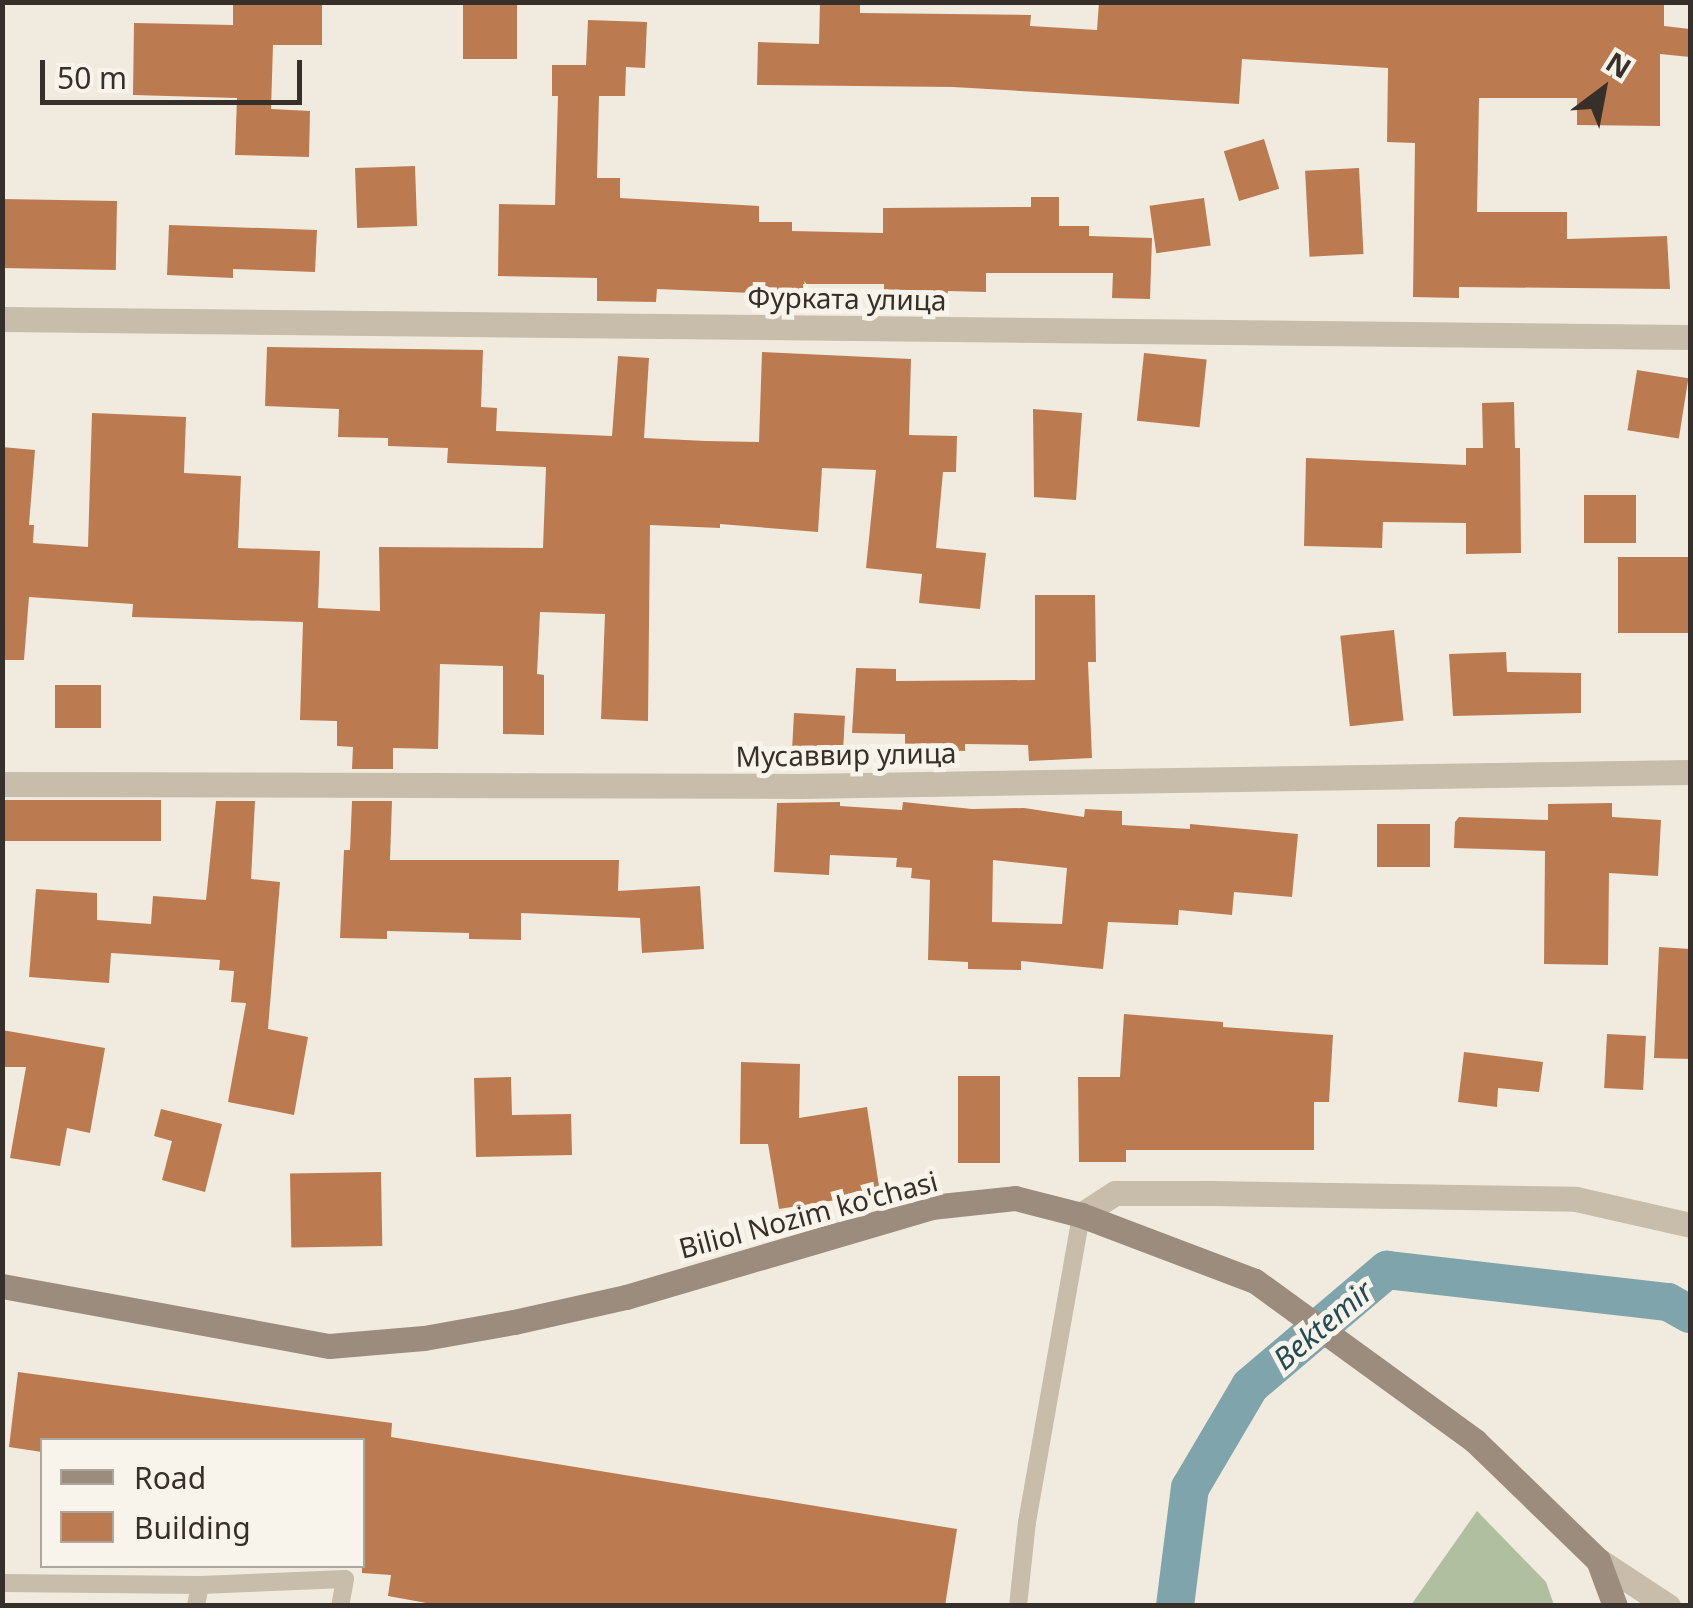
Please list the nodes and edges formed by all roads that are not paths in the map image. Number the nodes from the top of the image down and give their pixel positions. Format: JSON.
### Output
{"nodes":[{"id":1,"x":2,"y":319,"type":"edge"},
{"id":2,"x":1690,"y":337,"type":"edge"},
{"id":3,"x":1690,"y":772,"type":"edge"},
{"id":4,"x":2,"y":784,"type":"edge"},
{"id":5,"x":1080,"y":1215,"type":"junction"},
{"id":6,"x":1690,"y":1225,"type":"edge"},
{"id":7,"x":2,"y":1286,"type":"edge"},
{"id":8,"x":1598,"y":1560,"type":"junction"},
{"id":9,"x":2,"y":1584,"type":"edge"},
{"id":10,"x":200,"y":1585,"type":"junction"},
{"id":11,"x":196,"y":1606,"type":"edge"},
{"id":12,"x":340,"y":1606,"type":"edge"},
{"id":13,"x":1018,"y":1606,"type":"edge"},
{"id":14,"x":1614,"y":1606,"type":"edge"},
{"id":15,"x":1668,"y":1606,"type":"edge"}],
"edges":[{"from":1,"to":2,"type":"street","name":"Фурката улица"},
{"from":3,"to":4,"type":"street","name":"Мусаввир улица"},
{"from":5,"to":6,"type":"street"},
{"from":5,"to":7,"type":"street","name":"Biliol Nozim ko'chasi"},
{"from":5,"to":8,"type":"street","name":"Biliol Nozim ko'chasi"},
{"from":5,"to":13,"type":"lane"},
{"from":8,"to":14,"type":"street"},
{"from":8,"to":15,"type":"street"},
{"from":9,"to":10,"type":"lane"},
{"from":10,"to":11,"type":"lane"},
{"from":10,"to":12,"type":"lane"}]}
